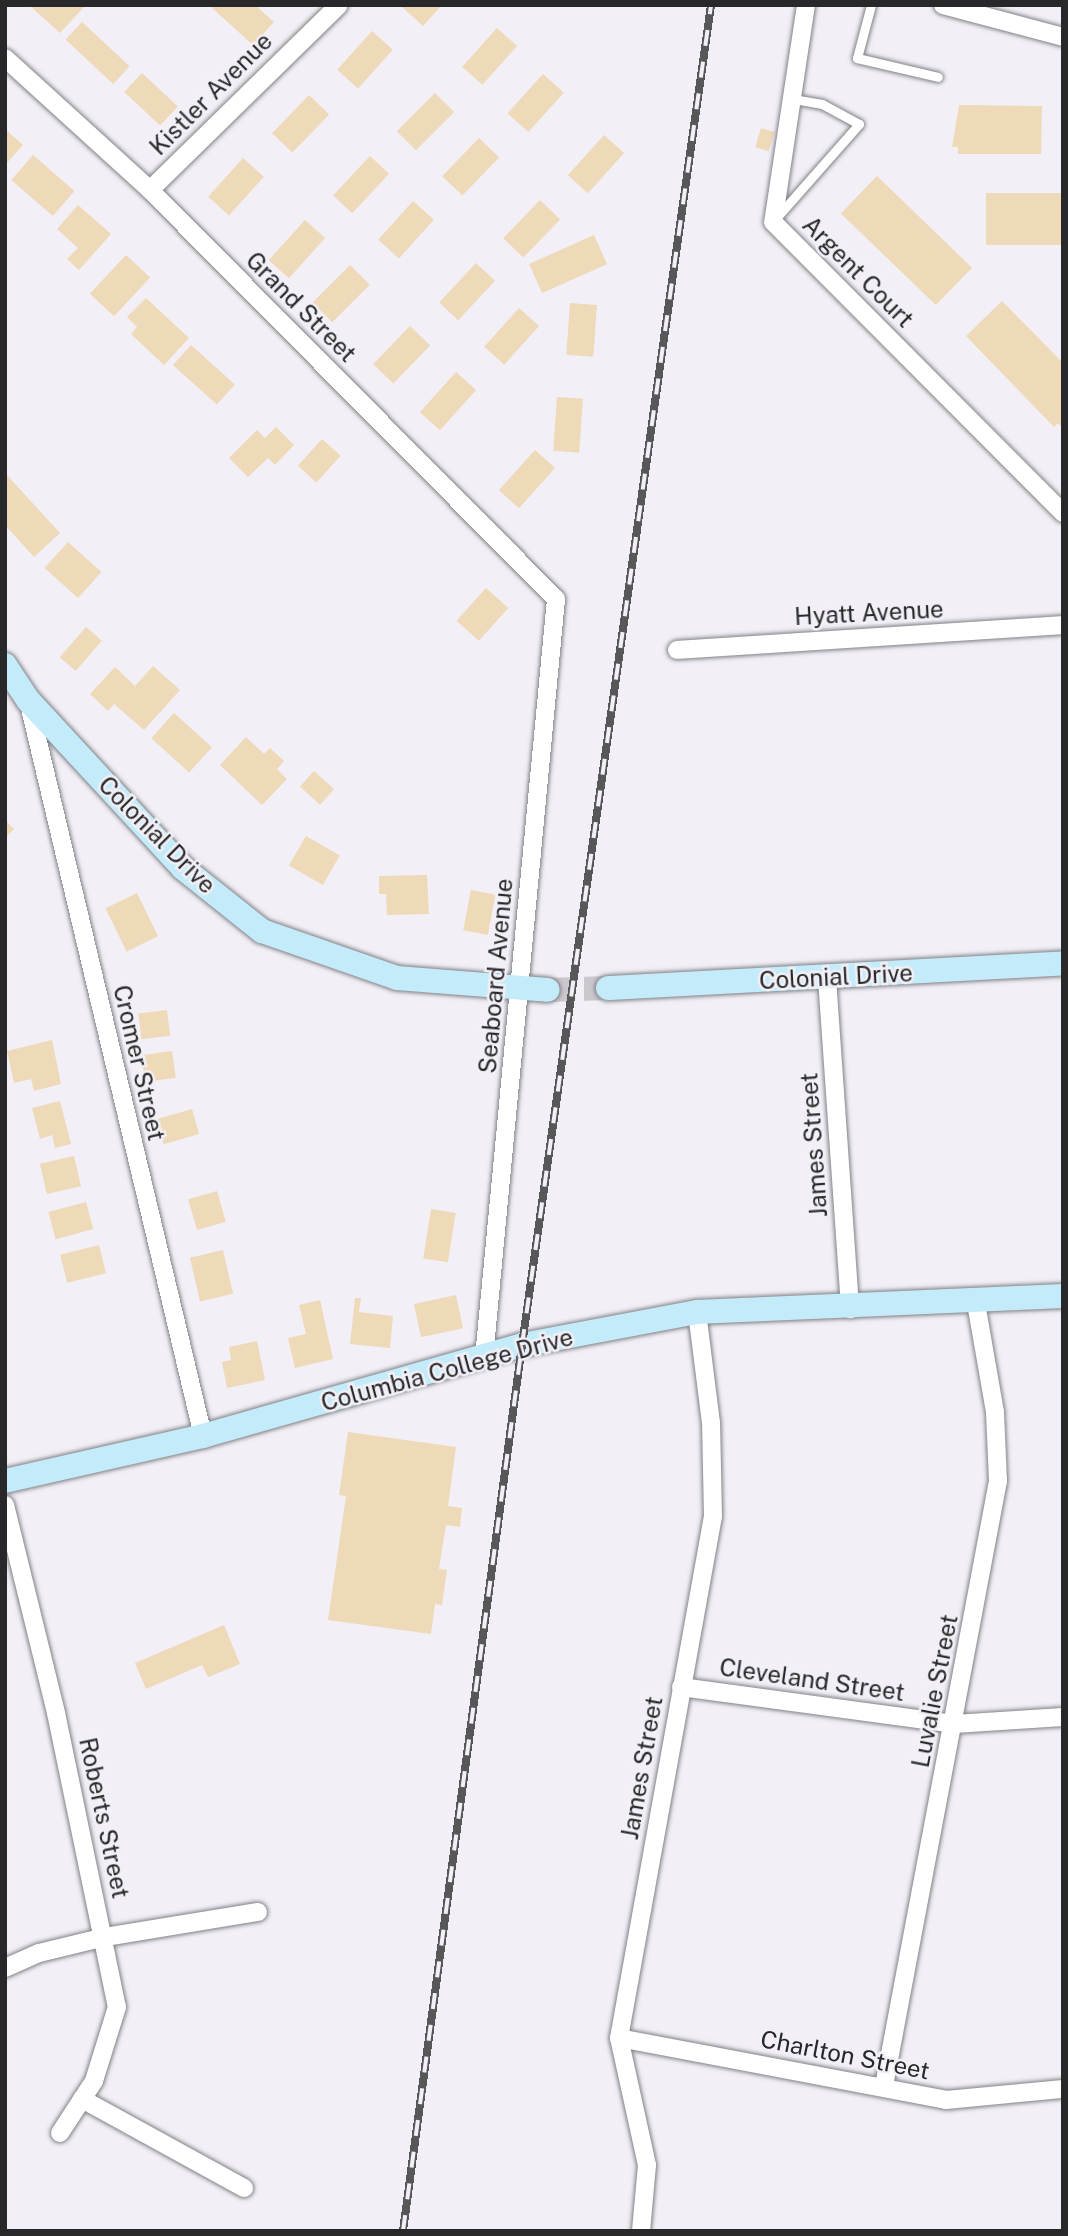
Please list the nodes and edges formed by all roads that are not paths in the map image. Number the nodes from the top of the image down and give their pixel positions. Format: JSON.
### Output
{"nodes":[{"id":1,"x":806,"y":5,"type":"edge"},
{"id":2,"x":871,"y":5,"type":"edge"},
{"id":3,"x":943,"y":5,"type":"edge"},
{"id":4,"x":328,"y":8,"type":"edge"},
{"id":5,"x":1063,"y":37,"type":"edge"},
{"id":6,"x":5,"y":58,"type":"edge"},
{"id":7,"x":938,"y":77,"type":"dead end"},
{"id":8,"x":795,"y":99,"type":"junction"},
{"id":9,"x":150,"y":190,"type":"junction"},
{"id":10,"x":773,"y":222,"type":"junction"},
{"id":11,"x":1063,"y":513,"type":"edge"},
{"id":12,"x":556,"y":599,"type":"joint"},
{"id":13,"x":1063,"y":625,"type":"edge"},
{"id":14,"x":677,"y":650,"type":"dead end"},
{"id":15,"x":5,"y":665,"type":"edge"},
{"id":16,"x":28,"y":700,"type":"junction"},
{"id":17,"x":1063,"y":963,"type":"edge"},
{"id":18,"x":827,"y":978,"type":"junction"},
{"id":19,"x":608,"y":988,"type":"tunnel mouth"},
{"id":20,"x":548,"y":990,"type":"tunnel mouth"},
{"id":21,"x":519,"y":992,"type":"junction"},
{"id":22,"x":1063,"y":1296,"type":"edge"},
{"id":23,"x":976,"y":1303,"type":"junction"},
{"id":24,"x":850,"y":1308,"type":"junction"},
{"id":25,"x":696,"y":1312,"type":"junction"},
{"id":26,"x":484,"y":1358,"type":"junction"},
{"id":27,"x":203,"y":1436,"type":"junction"},
{"id":28,"x":5,"y":1481,"type":"edge"},
{"id":29,"x":5,"y":1505,"type":"edge"},
{"id":30,"x":681,"y":1687,"type":"junction"},
{"id":31,"x":1063,"y":1717,"type":"edge"},
{"id":32,"x":954,"y":1724,"type":"junction"},
{"id":33,"x":258,"y":1912,"type":"dead end"},
{"id":34,"x":106,"y":1937,"type":"junction"},
{"id":35,"x":5,"y":1968,"type":"edge"},
{"id":36,"x":619,"y":2038,"type":"junction"},
{"id":37,"x":884,"y":2086,"type":"junction"},
{"id":38,"x":1063,"y":2089,"type":"edge"},
{"id":39,"x":82,"y":2099,"type":"junction"},
{"id":40,"x":60,"y":2133,"type":"dead end"},
{"id":41,"x":244,"y":2188,"type":"dead end"},
{"id":42,"x":641,"y":2231,"type":"edge"}],
"edges":[{"from":1,"to":8,"type":"street","name":"Argent Court"},
{"from":2,"to":7,"type":"lane"},
{"from":3,"to":5,"type":"street"},
{"from":4,"to":9,"type":"street","name":"Kistler Avenue"},
{"from":6,"to":9,"type":"street","name":"Grand Street"},
{"from":8,"to":10,"type":"street","name":"Argent Court"},
{"from":8,"to":10,"type":"lane"},
{"from":9,"to":12,"type":"street","name":"Grand Street"},
{"from":10,"to":11,"type":"street","name":"Argent Court"},
{"from":12,"to":21,"type":"street","name":"Seaboard Avenue"},
{"from":13,"to":14,"type":"street","name":"Hyatt Avenue"},
{"from":15,"to":16,"type":"street","name":"Colonial Drive"},
{"from":16,"to":21,"type":"street","name":"Colonial Drive"},
{"from":16,"to":27,"type":"street","name":"Cromer Street"},
{"from":17,"to":18,"type":"street","name":"Colonial Drive"},
{"from":18,"to":19,"type":"street","name":"Colonial Drive"},
{"from":18,"to":24,"type":"street","name":"James Street"},
{"from":20,"to":21,"type":"street","name":"Colonial Drive"},
{"from":21,"to":26,"type":"street","name":"Seaboard Avenue"},
{"from":22,"to":23,"type":"street","name":"Columbia College Drive"},
{"from":23,"to":24,"type":"street","name":"Columbia College Drive"},
{"from":23,"to":32,"type":"street","name":"Luvalie Street"},
{"from":24,"to":25,"type":"street","name":"Columbia College Drive"},
{"from":25,"to":26,"type":"street","name":"Columbia College Drive"},
{"from":25,"to":30,"type":"street","name":"James Street"},
{"from":26,"to":27,"type":"street","name":"Columbia College Drive"},
{"from":27,"to":28,"type":"street","name":"Columbia College Drive"},
{"from":29,"to":34,"type":"street","name":"Roberts Street"},
{"from":30,"to":32,"type":"street","name":"Cleveland Street"},
{"from":30,"to":36,"type":"street","name":"James Street"},
{"from":31,"to":32,"type":"street","name":"Cleveland Street"},
{"from":32,"to":37,"type":"street","name":"Luvalie Street"},
{"from":33,"to":34,"type":"street"},
{"from":34,"to":35,"type":"street"},
{"from":34,"to":39,"type":"street","name":"Roberts Street"},
{"from":36,"to":37,"type":"street","name":"Charlton Street"},
{"from":36,"to":42,"type":"street","name":"James Street"},
{"from":37,"to":38,"type":"street","name":"Charlton Street"},
{"from":39,"to":40,"type":"street","name":"Roberts Street"},
{"from":39,"to":41,"type":"street"}]}
